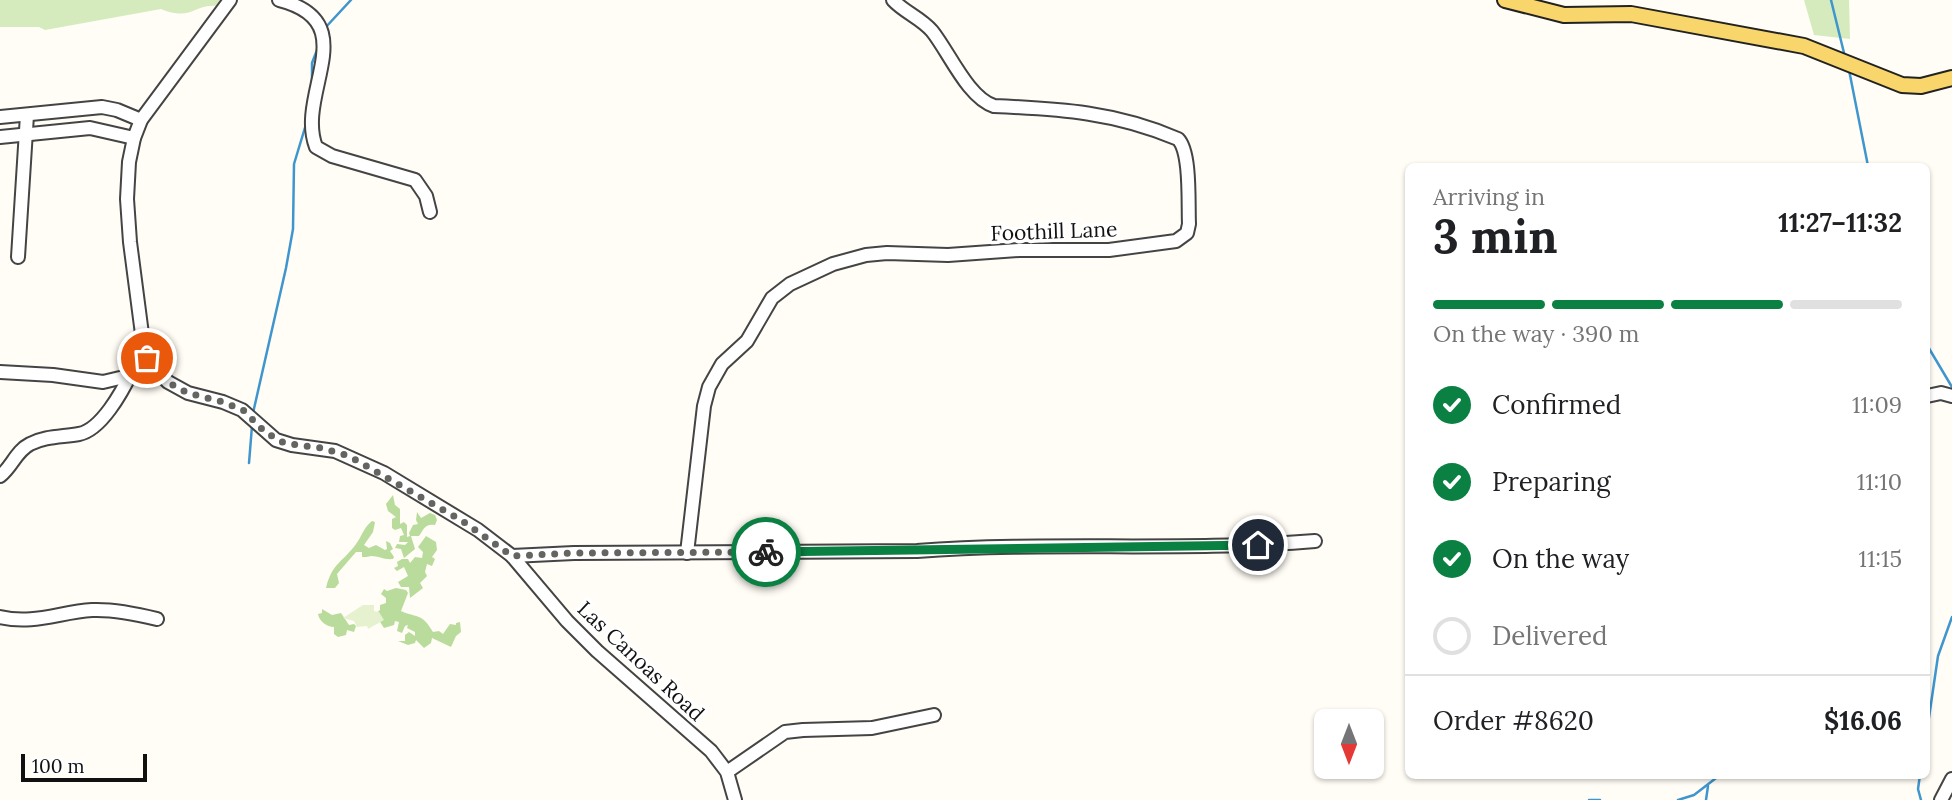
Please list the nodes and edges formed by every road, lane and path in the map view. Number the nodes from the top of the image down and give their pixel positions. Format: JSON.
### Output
{"nodes":[{"id":1,"x":230,"y":0,"type":"edge"},
{"id":2,"x":279,"y":0,"type":"edge"},
{"id":3,"x":893,"y":0,"type":"edge"},
{"id":4,"x":1506,"y":0,"type":"edge"},
{"id":5,"x":1952,"y":78,"type":"edge"},
{"id":6,"x":27,"y":115,"type":"junction"},
{"id":7,"x":0,"y":117,"type":"edge"},
{"id":8,"x":141,"y":120,"type":"junction"},
{"id":9,"x":26,"y":134,"type":"junction"},
{"id":10,"x":0,"y":137,"type":"edge"},
{"id":11,"x":134,"y":138,"type":"junction"},
{"id":12,"x":430,"y":212,"type":"dead end"},
{"id":13,"x":18,"y":257,"type":"dead end"},
{"id":14,"x":148,"y":360,"type":"junction"},
{"id":15,"x":0,"y":372,"type":"edge"},
{"id":16,"x":131,"y":373,"type":"junction"},
{"id":17,"x":1930,"y":395,"type":"edge"},
{"id":18,"x":1952,"y":396,"type":"edge"},
{"id":19,"x":0,"y":476,"type":"edge"},
{"id":20,"x":1315,"y":541,"type":"dead end"},
{"id":21,"x":687,"y":553,"type":"junction"},
{"id":22,"x":512,"y":556,"type":"junction"},
{"id":23,"x":0,"y":617,"type":"edge"},
{"id":24,"x":157,"y":619,"type":"dead end"},
{"id":25,"x":934,"y":715,"type":"dead end"},
{"id":26,"x":727,"y":772,"type":"junction"},
{"id":27,"x":1952,"y":779,"type":"edge"},
{"id":28,"x":735,"y":800,"type":"edge"},
{"id":29,"x":1941,"y":800,"type":"edge"}],
"edges":[{"from":1,"to":8,"type":"street"},
{"from":2,"to":12,"type":"street"},
{"from":3,"to":21,"type":"street","name":"Foothill Lane"},
{"from":4,"to":5,"type":"main road"},
{"from":6,"to":7,"type":"street"},
{"from":6,"to":8,"type":"street"},
{"from":6,"to":9,"type":"street"},
{"from":8,"to":11,"type":"street"},
{"from":9,"to":10,"type":"street"},
{"from":9,"to":11,"type":"street"},
{"from":9,"to":13,"type":"street"},
{"from":11,"to":14,"type":"street"},
{"from":14,"to":16,"type":"street"},
{"from":14,"to":22,"type":"street","name":"Las Canoas Road"},
{"from":15,"to":16,"type":"street"},
{"from":16,"to":19,"type":"street"},
{"from":17,"to":18,"type":"street"},
{"from":20,"to":21,"type":"street"},
{"from":21,"to":22,"type":"street"},
{"from":22,"to":26,"type":"street","name":"Las Canoas Road"},
{"from":23,"to":24,"type":"street"},
{"from":25,"to":26,"type":"street"},
{"from":26,"to":28,"type":"street","name":"Las Canoas Road"},
{"from":27,"to":29,"type":"street"}]}
